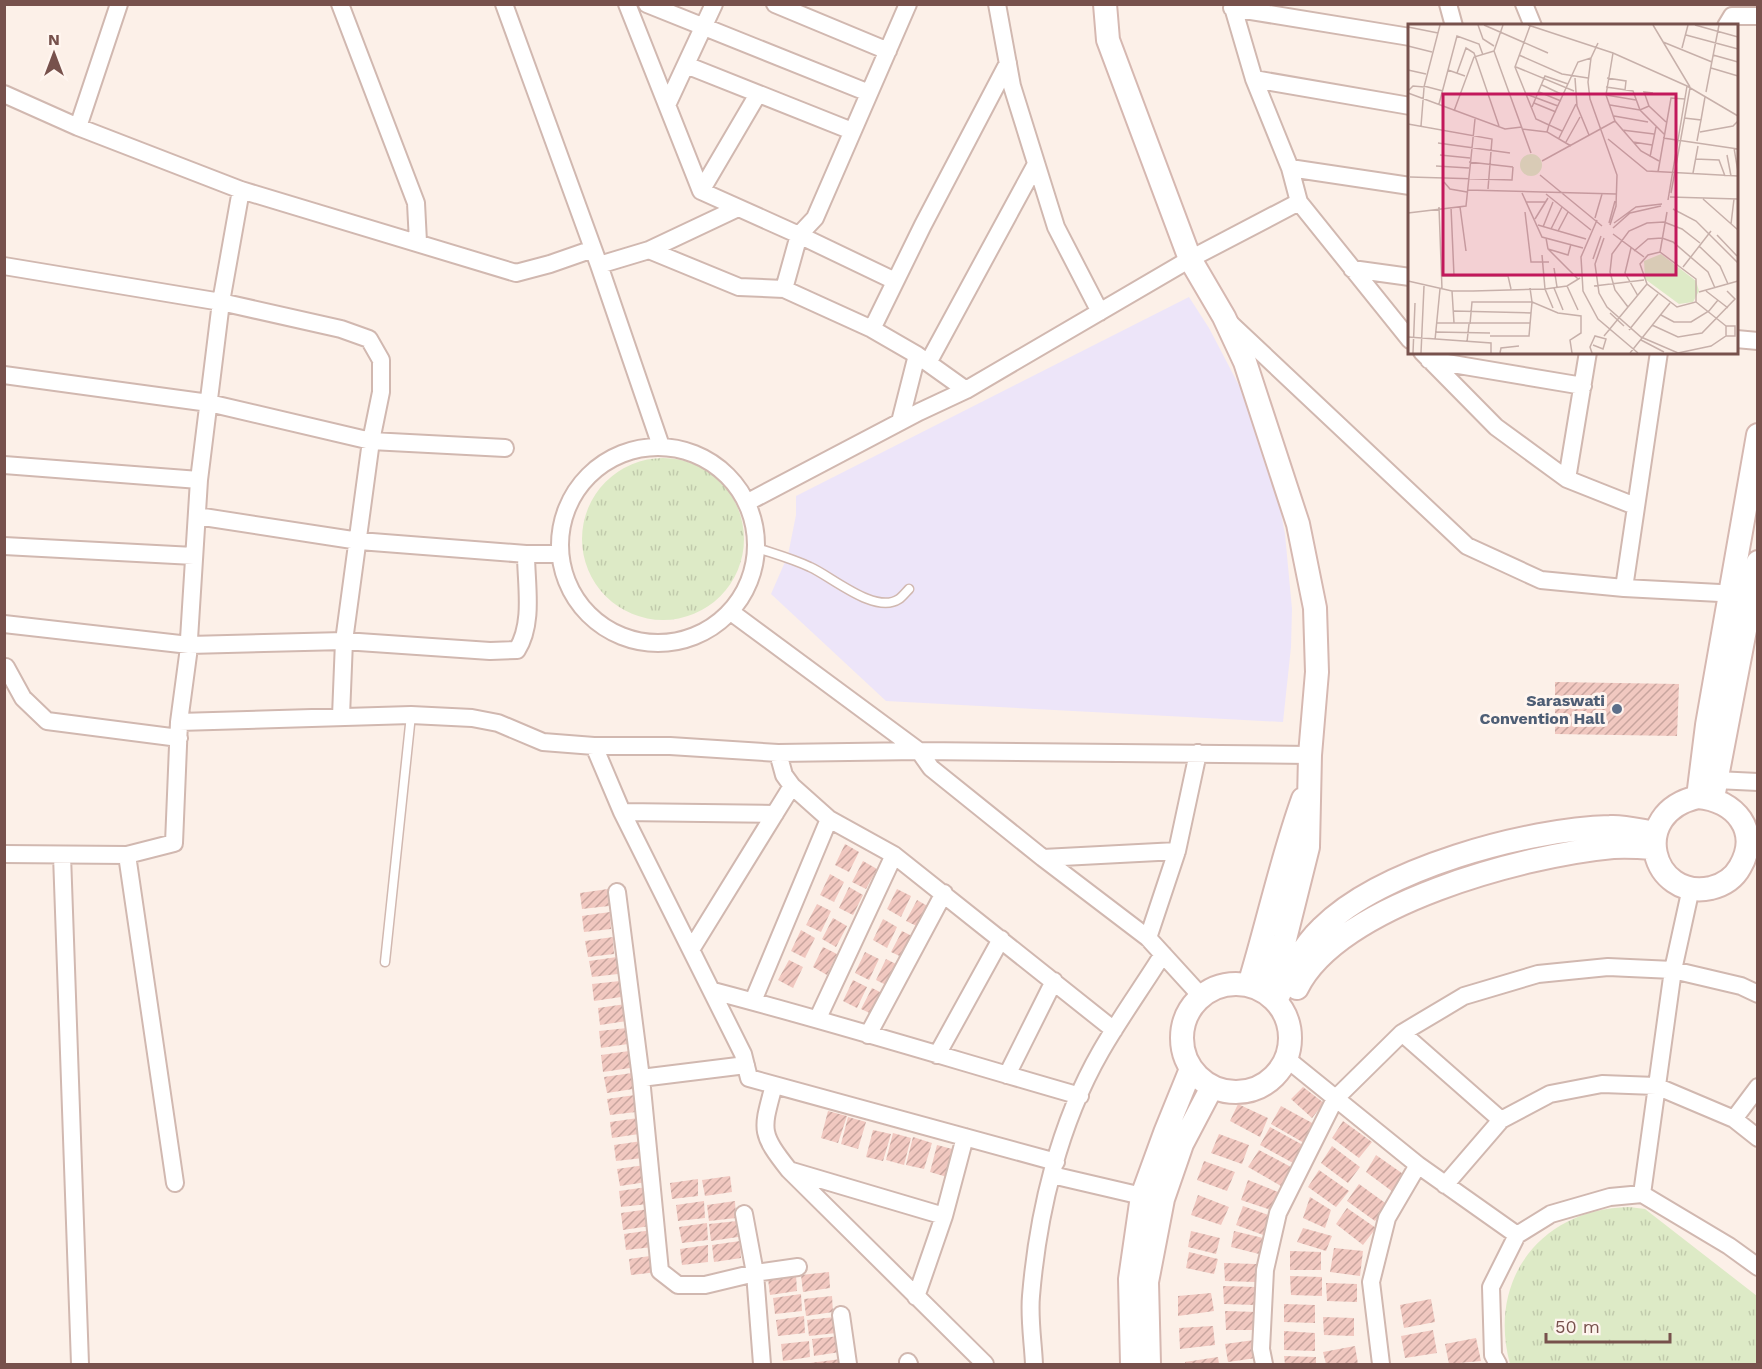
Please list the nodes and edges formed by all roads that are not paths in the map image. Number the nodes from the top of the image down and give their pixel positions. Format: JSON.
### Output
{"nodes":[{"id":1,"x":119,"y":4,"type":"edge"},
{"id":2,"x":340,"y":4,"type":"edge"},
{"id":3,"x":504,"y":4,"type":"edge"},
{"id":4,"x":627,"y":4,"type":"edge"},
{"id":5,"x":647,"y":4,"type":"edge"},
{"id":6,"x":714,"y":4,"type":"edge"},
{"id":7,"x":776,"y":4,"type":"edge"},
{"id":8,"x":997,"y":4,"type":"edge"},
{"id":9,"x":1105,"y":4,"type":"edge"},
{"id":10,"x":1448,"y":4,"type":"edge"},
{"id":11,"x":1524,"y":4,"type":"edge"},
{"id":12,"x":905,"y":6,"type":"edge"},
{"id":13,"x":1232,"y":6,"type":"edge"},
{"id":14,"x":1758,"y":16,"type":"edge"},
{"id":15,"x":1453,"y":24,"type":"edge"},
{"id":16,"x":1532,"y":24,"type":"edge"},
{"id":17,"x":1727,"y":24,"type":"edge"},
{"id":18,"x":704,"y":27,"type":"junction"},
{"id":19,"x":1408,"y":37,"type":"edge"},
{"id":20,"x":888,"y":51,"type":"junction"},
{"id":21,"x":1008,"y":63,"type":"junction"},
{"id":22,"x":686,"y":65,"type":"junction"},
{"id":23,"x":1254,"y":79,"type":"junction"},
{"id":24,"x":869,"y":93,"type":"junction"},
{"id":25,"x":4,"y":94,"type":"edge"},
{"id":26,"x":758,"y":94,"type":"junction"},
{"id":27,"x":667,"y":105,"type":"junction"},
{"id":28,"x":1408,"y":105,"type":"edge"},
{"id":29,"x":78,"y":127,"type":"junction"},
{"id":30,"x":852,"y":131,"type":"junction"},
{"id":31,"x":1036,"y":164,"type":"junction"},
{"id":32,"x":1290,"y":168,"type":"junction"},
{"id":33,"x":1408,"y":186,"type":"edge"},
{"id":34,"x":241,"y":190,"type":"junction"},
{"id":35,"x":700,"y":191,"type":"junction"},
{"id":36,"x":1299,"y":202,"type":"junction"},
{"id":37,"x":738,"y":208,"type":"junction"},
{"id":38,"x":799,"y":236,"type":"junction"},
{"id":39,"x":418,"y":242,"type":"junction"},
{"id":40,"x":649,"y":250,"type":"junction"},
{"id":41,"x":596,"y":257,"type":"junction"},
{"id":42,"x":1190,"y":259,"type":"junction"},
{"id":43,"x":4,"y":266,"type":"edge"},
{"id":44,"x":1352,"y":269,"type":"junction"},
{"id":45,"x":1408,"y":277,"type":"edge"},
{"id":46,"x":895,"y":281,"type":"junction"},
{"id":47,"x":784,"y":289,"type":"junction"},
{"id":48,"x":221,"y":302,"type":"junction"},
{"id":49,"x":1100,"y":312,"type":"junction"},
{"id":50,"x":1224,"y":317,"type":"junction"},
{"id":51,"x":872,"y":329,"type":"junction"},
{"id":52,"x":1408,"y":338,"type":"edge"},
{"id":53,"x":1738,"y":339,"type":"edge"},
{"id":54,"x":1758,"y":341,"type":"edge"},
{"id":55,"x":1588,"y":354,"type":"edge"},
{"id":56,"x":1659,"y":354,"type":"edge"},
{"id":57,"x":1425,"y":356,"type":"edge"},
{"id":58,"x":923,"y":359,"type":"junction"},
{"id":59,"x":4,"y":375,"type":"edge"},
{"id":60,"x":1583,"y":386,"type":"junction"},
{"id":61,"x":966,"y":390,"type":"junction"},
{"id":62,"x":208,"y":403,"type":"junction"},
{"id":63,"x":900,"y":422,"type":"junction"},
{"id":64,"x":1758,"y":435,"type":"edge"},
{"id":65,"x":371,"y":441,"type":"junction"},
{"id":66,"x":661,"y":446,"type":"junction"},
{"id":67,"x":505,"y":448,"type":"dead end"},
{"id":68,"x":4,"y":465,"type":"edge"},
{"id":69,"x":1567,"y":479,"type":"junction"},
{"id":70,"x":199,"y":480,"type":"junction"},
{"id":71,"x":748,"y":502,"type":"junction"},
{"id":72,"x":1635,"y":506,"type":"junction"},
{"id":73,"x":197,"y":516,"type":"junction"},
{"id":74,"x":359,"y":541,"type":"junction"},
{"id":75,"x":4,"y":546,"type":"edge"},
{"id":76,"x":757,"y":548,"type":"junction"},
{"id":77,"x":526,"y":554,"type":"junction"},
{"id":78,"x":559,"y":554,"type":"junction"},
{"id":79,"x":194,"y":556,"type":"junction"},
{"id":80,"x":1758,"y":562,"type":"edge"},
{"id":81,"x":1624,"y":588,"type":"junction"},
{"id":82,"x":909,"y":589,"type":"dead end"},
{"id":83,"x":1747,"y":595,"type":"edge"},
{"id":84,"x":731,"y":612,"type":"junction"},
{"id":85,"x":4,"y":624,"type":"edge"},
{"id":86,"x":344,"y":641,"type":"junction"},
{"id":87,"x":189,"y":645,"type":"junction"},
{"id":88,"x":6,"y":667,"type":"dead end"},
{"id":89,"x":411,"y":715,"type":"junction"},
{"id":90,"x":341,"y":716,"type":"junction"},
{"id":91,"x":179,"y":730,"type":"junction"},
{"id":92,"x":594,"y":746,"type":"junction"},
{"id":93,"x":919,"y":751,"type":"junction"},
{"id":94,"x":778,"y":753,"type":"junction"},
{"id":95,"x":1198,"y":753,"type":"junction"},
{"id":96,"x":1310,"y":755,"type":"junction"},
{"id":97,"x":1758,"y":782,"type":"edge"},
{"id":98,"x":792,"y":786,"type":"junction"},
{"id":99,"x":1709,"y":792,"type":"junction"},
{"id":100,"x":622,"y":812,"type":"junction"},
{"id":101,"x":775,"y":814,"type":"junction"},
{"id":102,"x":829,"y":819,"type":"junction"},
{"id":103,"x":1655,"y":840,"type":"junction"},
{"id":104,"x":1178,"y":850,"type":"junction"},
{"id":105,"x":1753,"y":850,"type":"edge"},
{"id":106,"x":4,"y":854,"type":"edge"},
{"id":107,"x":62,"y":855,"type":"junction"},
{"id":108,"x":127,"y":855,"type":"junction"},
{"id":109,"x":894,"y":855,"type":"junction"},
{"id":110,"x":1043,"y":858,"type":"junction"},
{"id":111,"x":1748,"y":872,"type":"edge"},
{"id":112,"x":1691,"y":888,"type":"junction"},
{"id":113,"x":617,"y":892,"type":"dead end"},
{"id":114,"x":944,"y":893,"type":"junction"},
{"id":115,"x":1148,"y":938,"type":"junction"},
{"id":116,"x":1001,"y":939,"type":"junction"},
{"id":117,"x":692,"y":948,"type":"junction"},
{"id":118,"x":1163,"y":954,"type":"junction"},
{"id":119,"x":385,"y":962,"type":"dead end"},
{"id":120,"x":1673,"y":970,"type":"junction"},
{"id":121,"x":1054,"y":981,"type":"junction"},
{"id":122,"x":713,"y":991,"type":"junction"},
{"id":123,"x":1758,"y":994,"type":"edge"},
{"id":124,"x":1200,"y":996,"type":"junction"},
{"id":125,"x":1269,"y":998,"type":"junction"},
{"id":126,"x":753,"y":1001,"type":"junction"},
{"id":127,"x":818,"y":1018,"type":"junction"},
{"id":128,"x":1114,"y":1030,"type":"junction"},
{"id":129,"x":1402,"y":1033,"type":"junction"},
{"id":130,"x":868,"y":1035,"type":"junction"},
{"id":131,"x":937,"y":1055,"type":"junction"},
{"id":132,"x":1287,"y":1059,"type":"junction"},
{"id":133,"x":746,"y":1065,"type":"junction"},
{"id":134,"x":1191,"y":1069,"type":"junction"},
{"id":135,"x":1007,"y":1075,"type":"junction"},
{"id":136,"x":641,"y":1078,"type":"junction"},
{"id":137,"x":774,"y":1085,"type":"junction"},
{"id":138,"x":1656,"y":1086,"type":"junction"},
{"id":139,"x":1212,"y":1087,"type":"junction"},
{"id":140,"x":1758,"y":1087,"type":"edge"},
{"id":141,"x":1080,"y":1096,"type":"junction"},
{"id":142,"x":1335,"y":1099,"type":"junction"},
{"id":143,"x":1734,"y":1119,"type":"junction"},
{"id":144,"x":1501,"y":1120,"type":"junction"},
{"id":145,"x":965,"y":1137,"type":"junction"},
{"id":146,"x":1758,"y":1138,"type":"edge"},
{"id":147,"x":1418,"y":1165,"type":"junction"},
{"id":148,"x":1054,"y":1168,"type":"junction"},
{"id":149,"x":789,"y":1170,"type":"junction"},
{"id":150,"x":175,"y":1183,"type":"dead end"},
{"id":151,"x":1445,"y":1185,"type":"junction"},
{"id":152,"x":1642,"y":1194,"type":"junction"},
{"id":153,"x":1142,"y":1196,"type":"junction"},
{"id":154,"x":744,"y":1214,"type":"dead end"},
{"id":155,"x":944,"y":1216,"type":"junction"},
{"id":156,"x":1517,"y":1235,"type":"junction"},
{"id":157,"x":798,"y":1267,"type":"dead end"},
{"id":158,"x":1758,"y":1267,"type":"edge"},
{"id":159,"x":755,"y":1273,"type":"junction"},
{"id":160,"x":916,"y":1297,"type":"junction"},
{"id":161,"x":841,"y":1315,"type":"dead end"},
{"id":162,"x":80,"y":1365,"type":"edge"},
{"id":163,"x":762,"y":1365,"type":"edge"},
{"id":164,"x":848,"y":1365,"type":"edge"},
{"id":165,"x":985,"y":1365,"type":"edge"},
{"id":166,"x":1034,"y":1365,"type":"edge"},
{"id":167,"x":1132,"y":1365,"type":"edge"},
{"id":168,"x":1149,"y":1365,"type":"edge"},
{"id":169,"x":1264,"y":1365,"type":"edge"},
{"id":170,"x":1381,"y":1365,"type":"edge"},
{"id":171,"x":1498,"y":1365,"type":"edge"}],
"edges":[{"from":1,"to":29,"type":"street"},
{"from":2,"to":39,"type":"street"},
{"from":3,"to":41,"type":"street"},
{"from":4,"to":27,"type":"street"},
{"from":5,"to":18,"type":"street"},
{"from":6,"to":18,"type":"street"},
{"from":7,"to":20,"type":"street"},
{"from":8,"to":21,"type":"street"},
{"from":9,"to":42,"type":"street"},
{"from":10,"to":15,"type":"street"},
{"from":11,"to":16,"type":"street"},
{"from":12,"to":20,"type":"street"},
{"from":13,"to":19,"type":"street"},
{"from":13,"to":23,"type":"street"},
{"from":14,"to":17,"type":"street"},
{"from":18,"to":22,"type":"street"},
{"from":18,"to":24,"type":"street"},
{"from":20,"to":24,"type":"street"},
{"from":21,"to":31,"type":"street"},
{"from":21,"to":46,"type":"street"},
{"from":22,"to":26,"type":"street"},
{"from":22,"to":27,"type":"street"},
{"from":23,"to":28,"type":"street"},
{"from":23,"to":32,"type":"street"},
{"from":24,"to":30,"type":"street"},
{"from":25,"to":29,"type":"street"},
{"from":26,"to":30,"type":"street"},
{"from":26,"to":35,"type":"street"},
{"from":27,"to":35,"type":"street"},
{"from":29,"to":34,"type":"street"},
{"from":30,"to":38,"type":"street"},
{"from":31,"to":49,"type":"street"},
{"from":31,"to":58,"type":"street"},
{"from":32,"to":33,"type":"street"},
{"from":32,"to":36,"type":"street"},
{"from":34,"to":39,"type":"street"},
{"from":34,"to":48,"type":"street"},
{"from":35,"to":37,"type":"street"},
{"from":36,"to":42,"type":"street"},
{"from":36,"to":44,"type":"street"},
{"from":37,"to":38,"type":"street"},
{"from":37,"to":40,"type":"street"},
{"from":38,"to":46,"type":"street"},
{"from":38,"to":47,"type":"street"},
{"from":39,"to":41,"type":"street"},
{"from":40,"to":41,"type":"street"},
{"from":40,"to":47,"type":"street"},
{"from":41,"to":66,"type":"street"},
{"from":42,"to":49,"type":"street"},
{"from":42,"to":50,"type":"street"},
{"from":43,"to":48,"type":"street"},
{"from":44,"to":45,"type":"street"},
{"from":44,"to":52,"type":"street"},
{"from":46,"to":51,"type":"street"},
{"from":47,"to":51,"type":"street"},
{"from":48,"to":62,"type":"street"},
{"from":48,"to":65,"type":"street"},
{"from":49,"to":61,"type":"street"},
{"from":50,"to":81,"type":"street"},
{"from":50,"to":96,"type":"street"},
{"from":51,"to":58,"type":"street"},
{"from":53,"to":54,"type":"street"},
{"from":55,"to":60,"type":"street"},
{"from":56,"to":72,"type":"street"},
{"from":57,"to":60,"type":"street"},
{"from":57,"to":69,"type":"street"},
{"from":58,"to":61,"type":"street"},
{"from":58,"to":63,"type":"street"},
{"from":59,"to":62,"type":"street"},
{"from":60,"to":69,"type":"street"},
{"from":61,"to":63,"type":"street"},
{"from":62,"to":65,"type":"street"},
{"from":62,"to":70,"type":"street"},
{"from":63,"to":71,"type":"street"},
{"from":64,"to":83,"type":"street"},
{"from":65,"to":67,"type":"street"},
{"from":65,"to":74,"type":"street"},
{"from":66,"to":71,"type":"street"},
{"from":66,"to":78,"type":"street"},
{"from":68,"to":70,"type":"street"},
{"from":69,"to":72,"type":"street"},
{"from":70,"to":73,"type":"street"},
{"from":71,"to":76,"type":"street"},
{"from":72,"to":81,"type":"street"},
{"from":73,"to":74,"type":"street"},
{"from":73,"to":79,"type":"street"},
{"from":74,"to":77,"type":"street"},
{"from":74,"to":86,"type":"street"},
{"from":75,"to":79,"type":"street"},
{"from":76,"to":82,"type":"lane"},
{"from":76,"to":84,"type":"street"},
{"from":77,"to":78,"type":"street"},
{"from":77,"to":86,"type":"street"},
{"from":78,"to":84,"type":"street"},
{"from":79,"to":87,"type":"street"},
{"from":80,"to":83,"type":"street"},
{"from":81,"to":83,"type":"street"},
{"from":83,"to":99,"type":"street"},
{"from":84,"to":93,"type":"street"},
{"from":85,"to":87,"type":"street"},
{"from":86,"to":87,"type":"street"},
{"from":86,"to":90,"type":"street"},
{"from":87,"to":91,"type":"street"},
{"from":88,"to":91,"type":"street"},
{"from":89,"to":90,"type":"street"},
{"from":89,"to":92,"type":"street"},
{"from":89,"to":119,"type":"lane"},
{"from":90,"to":91,"type":"street"},
{"from":91,"to":108,"type":"street"},
{"from":92,"to":94,"type":"street"},
{"from":92,"to":100,"type":"street"},
{"from":93,"to":94,"type":"street"},
{"from":93,"to":95,"type":"street"},
{"from":93,"to":110,"type":"street"},
{"from":94,"to":98,"type":"street"},
{"from":95,"to":96,"type":"street"},
{"from":95,"to":104,"type":"street"},
{"from":96,"to":125,"type":"street"},
{"from":97,"to":99,"type":"street"},
{"from":98,"to":101,"type":"street"},
{"from":98,"to":102,"type":"street"},
{"from":99,"to":103,"type":"street"},
{"from":99,"to":105,"type":"street"},
{"from":100,"to":101,"type":"street"},
{"from":100,"to":117,"type":"street"},
{"from":101,"to":117,"type":"street"},
{"from":102,"to":109,"type":"street"},
{"from":102,"to":126,"type":"street"},
{"from":103,"to":112,"type":"street"},
{"from":103,"to":125,"type":"street"},
{"from":104,"to":110,"type":"street"},
{"from":104,"to":115,"type":"street"},
{"from":105,"to":111,"type":"street"},
{"from":106,"to":107,"type":"street"},
{"from":107,"to":108,"type":"street"},
{"from":107,"to":162,"type":"street"},
{"from":108,"to":150,"type":"street"},
{"from":109,"to":114,"type":"street"},
{"from":109,"to":127,"type":"street"},
{"from":110,"to":115,"type":"street"},
{"from":111,"to":112,"type":"street"},
{"from":112,"to":120,"type":"street"},
{"from":113,"to":136,"type":"street"},
{"from":114,"to":116,"type":"street"},
{"from":114,"to":130,"type":"street"},
{"from":115,"to":118,"type":"street"},
{"from":116,"to":121,"type":"street"},
{"from":116,"to":131,"type":"street"},
{"from":117,"to":122,"type":"street"},
{"from":118,"to":124,"type":"street"},
{"from":118,"to":128,"type":"street"},
{"from":120,"to":123,"type":"street"},
{"from":120,"to":129,"type":"street"},
{"from":120,"to":138,"type":"street"},
{"from":121,"to":128,"type":"street"},
{"from":121,"to":135,"type":"street"},
{"from":122,"to":126,"type":"street"},
{"from":122,"to":133,"type":"street"},
{"from":124,"to":125,"type":"street"},
{"from":124,"to":134,"type":"street"},
{"from":125,"to":132,"type":"street"},
{"from":126,"to":127,"type":"street"},
{"from":127,"to":130,"type":"street"},
{"from":128,"to":141,"type":"street"},
{"from":129,"to":142,"type":"street"},
{"from":129,"to":144,"type":"street"},
{"from":130,"to":131,"type":"street"},
{"from":131,"to":135,"type":"street"},
{"from":132,"to":139,"type":"street"},
{"from":132,"to":142,"type":"street"},
{"from":133,"to":136,"type":"street"},
{"from":133,"to":137,"type":"street"},
{"from":134,"to":139,"type":"street"},
{"from":134,"to":153,"type":"street"},
{"from":135,"to":141,"type":"street"},
{"from":136,"to":159,"type":"street"},
{"from":137,"to":145,"type":"street"},
{"from":137,"to":149,"type":"street"},
{"from":138,"to":143,"type":"street"},
{"from":138,"to":144,"type":"street"},
{"from":138,"to":152,"type":"street"},
{"from":139,"to":168,"type":"street"},
{"from":140,"to":143,"type":"street"},
{"from":141,"to":148,"type":"street"},
{"from":142,"to":147,"type":"street"},
{"from":142,"to":169,"type":"street"},
{"from":143,"to":146,"type":"street"},
{"from":144,"to":151,"type":"street"},
{"from":145,"to":148,"type":"street"},
{"from":145,"to":155,"type":"street"},
{"from":147,"to":151,"type":"street"},
{"from":147,"to":170,"type":"street"},
{"from":148,"to":153,"type":"street"},
{"from":148,"to":166,"type":"street"},
{"from":149,"to":155,"type":"street"},
{"from":149,"to":160,"type":"street"},
{"from":151,"to":156,"type":"street"},
{"from":152,"to":156,"type":"street"},
{"from":152,"to":158,"type":"street"},
{"from":153,"to":167,"type":"street"},
{"from":154,"to":159,"type":"street"},
{"from":155,"to":160,"type":"street"},
{"from":156,"to":171,"type":"street"},
{"from":157,"to":159,"type":"street"},
{"from":159,"to":163,"type":"street"},
{"from":160,"to":165,"type":"street"},
{"from":161,"to":164,"type":"street"}]}
